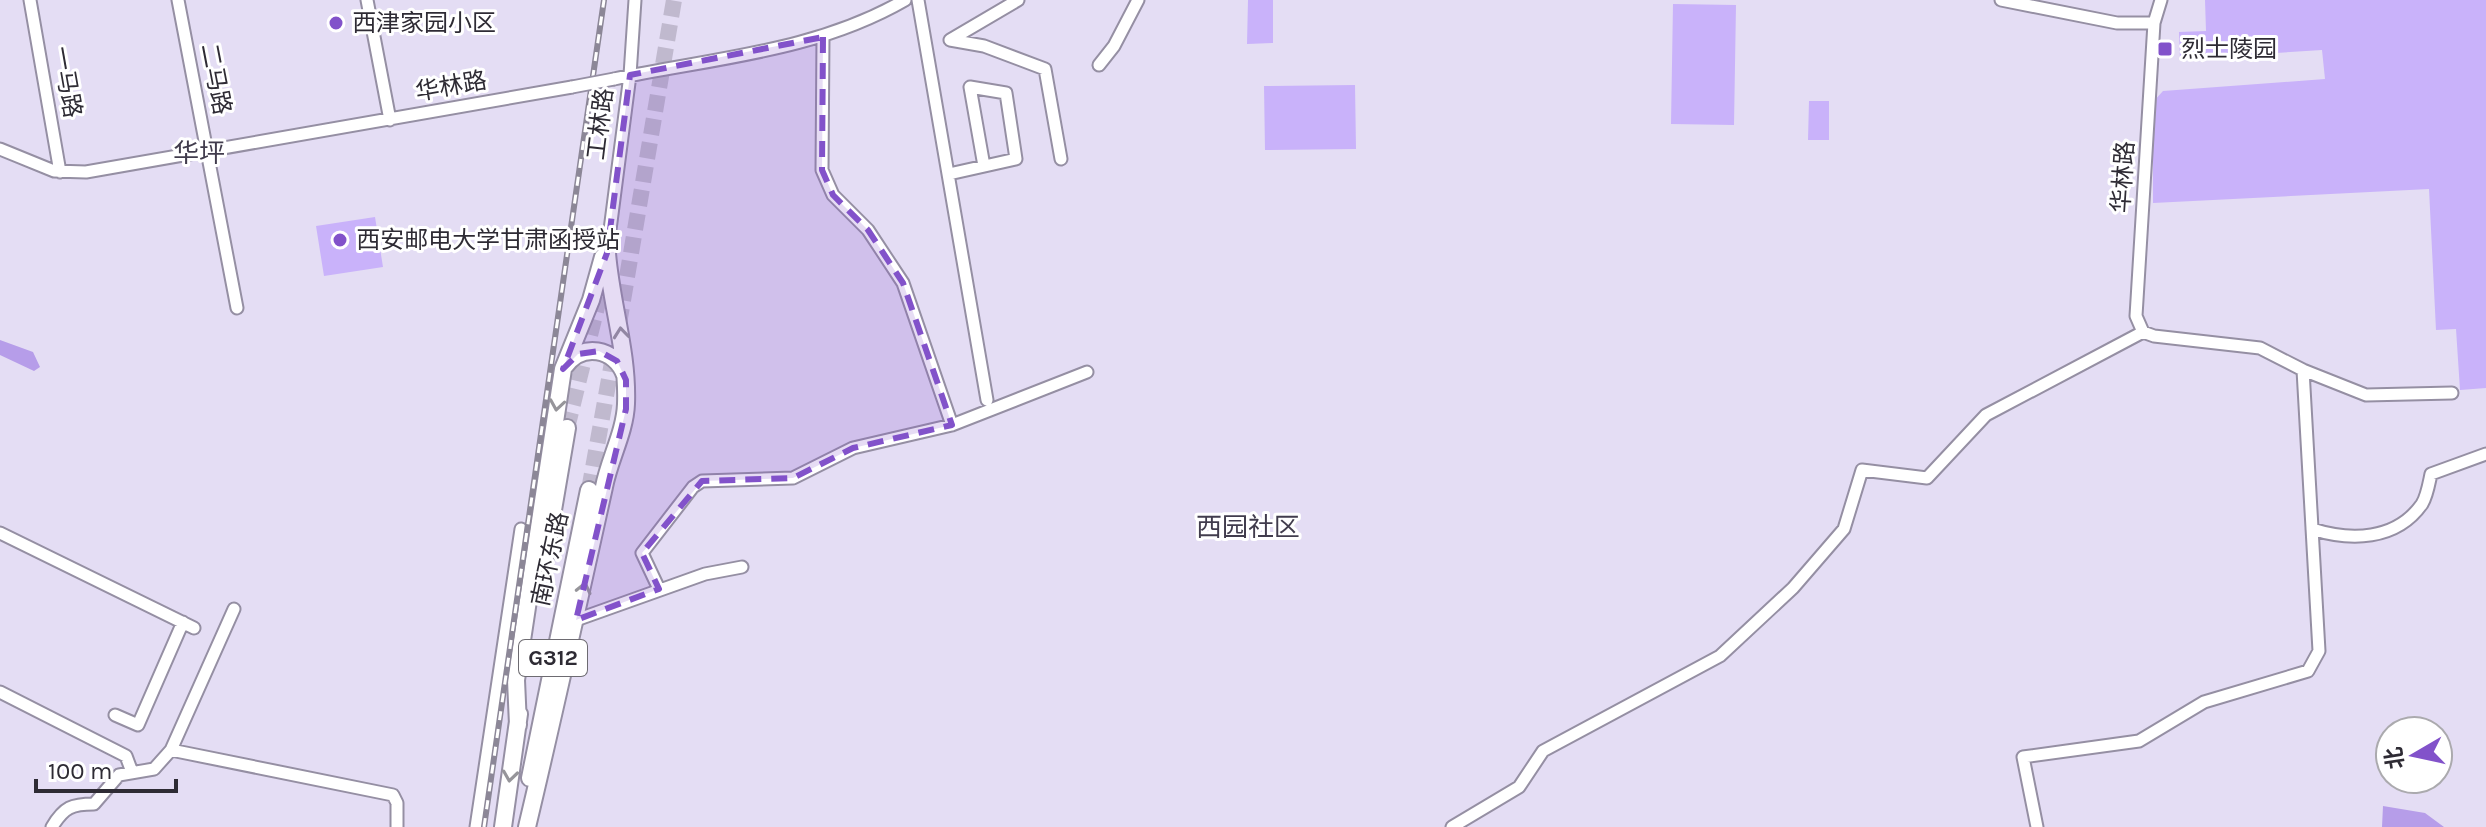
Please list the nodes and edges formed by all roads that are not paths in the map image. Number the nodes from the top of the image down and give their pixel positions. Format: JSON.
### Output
{"nodes":[{"id":1,"x":30,"y":0,"type":"edge"},
{"id":2,"x":178,"y":0,"type":"edge"},
{"id":3,"x":367,"y":0,"type":"edge"},
{"id":4,"x":635,"y":0,"type":"edge"},
{"id":5,"x":905,"y":0,"type":"edge"},
{"id":6,"x":918,"y":0,"type":"edge"},
{"id":7,"x":1018,"y":0,"type":"edge"},
{"id":8,"x":1138,"y":0,"type":"edge"},
{"id":9,"x":2001,"y":0,"type":"edge"},
{"id":10,"x":2161,"y":0,"type":"edge"},
{"id":11,"x":2154,"y":23,"type":"junction"},
{"id":12,"x":823,"y":37,"type":"junction"},
{"id":13,"x":1099,"y":65,"type":"dead end"},
{"id":14,"x":630,"y":75,"type":"junction"},
{"id":15,"x":390,"y":120,"type":"junction"},
{"id":16,"x":0,"y":149,"type":"edge"},
{"id":17,"x":208,"y":152,"type":"junction"},
{"id":18,"x":1061,"y":159,"type":"dead end"},
{"id":19,"x":984,"y":166,"type":"junction"},
{"id":20,"x":60,"y":172,"type":"junction"},
{"id":21,"x":949,"y":174,"type":"junction"},
{"id":22,"x":607,"y":253,"type":"junction"},
{"id":23,"x":237,"y":308,"type":"dead end"},
{"id":24,"x":2143,"y":332,"type":"junction"},
{"id":25,"x":563,"y":369,"type":"junction"},
{"id":26,"x":2303,"y":370,"type":"junction"},
{"id":27,"x":1087,"y":372,"type":"dead end"},
{"id":28,"x":626,"y":380,"type":"junction"},
{"id":29,"x":2452,"y":393,"type":"dead end"},
{"id":30,"x":987,"y":400,"type":"dead end"},
{"id":31,"x":952,"y":425,"type":"junction"},
{"id":32,"x":567,"y":428,"type":"tunnel mouth"},
{"id":33,"x":2486,"y":454,"type":"edge"},
{"id":34,"x":589,"y":490,"type":"tunnel mouth"},
{"id":35,"x":521,"y":529,"type":"dead end"},
{"id":36,"x":2312,"y":529,"type":"junction"},
{"id":37,"x":0,"y":533,"type":"edge"},
{"id":38,"x":742,"y":567,"type":"dead end"},
{"id":39,"x":513,"y":577,"type":"junction"},
{"id":40,"x":531,"y":580,"type":"junction"},
{"id":41,"x":659,"y":589,"type":"junction"},
{"id":42,"x":234,"y":609,"type":"dead end"},
{"id":43,"x":576,"y":620,"type":"junction"},
{"id":44,"x":0,"y":692,"type":"edge"},
{"id":45,"x":115,"y":715,"type":"dead end"},
{"id":46,"x":518,"y":725,"type":"junction"},
{"id":47,"x":171,"y":750,"type":"junction"},
{"id":48,"x":132,"y":772,"type":"junction"},
{"id":49,"x":52,"y":827,"type":"edge"},
{"id":50,"x":397,"y":827,"type":"edge"},
{"id":51,"x":476,"y":827,"type":"edge"},
{"id":52,"x":503,"y":827,"type":"edge"},
{"id":53,"x":526,"y":827,"type":"edge"},
{"id":54,"x":1452,"y":827,"type":"edge"},
{"id":55,"x":2037,"y":827,"type":"edge"}],
"edges":[{"from":1,"to":20,"type":"street","name":"一马路"},
{"from":2,"to":17,"type":"street","name":"二马路"},
{"from":3,"to":15,"type":"street"},
{"from":4,"to":14,"type":"street","name":"工林路"},
{"from":5,"to":12,"type":"street","name":"华林路"},
{"from":6,"to":21,"type":"street"},
{"from":7,"to":18,"type":"street"},
{"from":8,"to":13,"type":"street"},
{"from":9,"to":11,"type":"street"},
{"from":10,"to":11,"type":"street","name":"华林路"},
{"from":11,"to":24,"type":"street","name":"华林路"},
{"from":12,"to":14,"type":"street","name":"华林路"},
{"from":12,"to":31,"type":"street"},
{"from":14,"to":15,"type":"street","name":"华林路","bridge":true},
{"from":14,"to":22,"type":"street","name":"工林路"},
{"from":15,"to":17,"type":"street","name":"华林路"},
{"from":16,"to":20,"type":"street","name":"华林路"},
{"from":17,"to":20,"type":"street","name":"华林路"},
{"from":17,"to":23,"type":"street","name":"二马路"},
{"from":19,"to":19,"type":"street"},
{"from":19,"to":21,"type":"street"},
{"from":21,"to":30,"type":"street"},
{"from":22,"to":25,"type":"highway"},
{"from":28,"to":22,"type":"highway","one_way":true},
{"from":24,"to":26,"type":"street"},
{"from":24,"to":54,"type":"street"},
{"from":25,"to":28,"type":"highway"},
{"from":25,"to":40,"type":"highway","one_way":true},
{"from":26,"to":29,"type":"street"},
{"from":26,"to":36,"type":"street"},
{"from":27,"to":31,"type":"street"},
{"from":43,"to":28,"type":"highway","one_way":true},
{"from":31,"to":41,"type":"street"},
{"from":32,"to":46,"type":"highway","name":"南环东路","number":"G312"},
{"from":33,"to":36,"type":"street"},
{"from":34,"to":53,"type":"highway","name":"南环东路","number":"G312"},
{"from":35,"to":39,"type":"street"},
{"from":36,"to":55,"type":"street"},
{"from":37,"to":45,"type":"street"},
{"from":38,"to":41,"type":"street"},
{"from":39,"to":40,"type":"street"},
{"from":39,"to":51,"type":"street"},
{"from":40,"to":46,"type":"highway"},
{"from":41,"to":43,"type":"street"},
{"from":42,"to":47,"type":"street"},
{"from":43,"to":53,"type":"highway"},
{"from":44,"to":48,"type":"street"},
{"from":46,"to":52,"type":"highway","number":"G312","one_way":true},
{"from":47,"to":48,"type":"street"},
{"from":47,"to":50,"type":"street"},
{"from":48,"to":49,"type":"street"}]}
